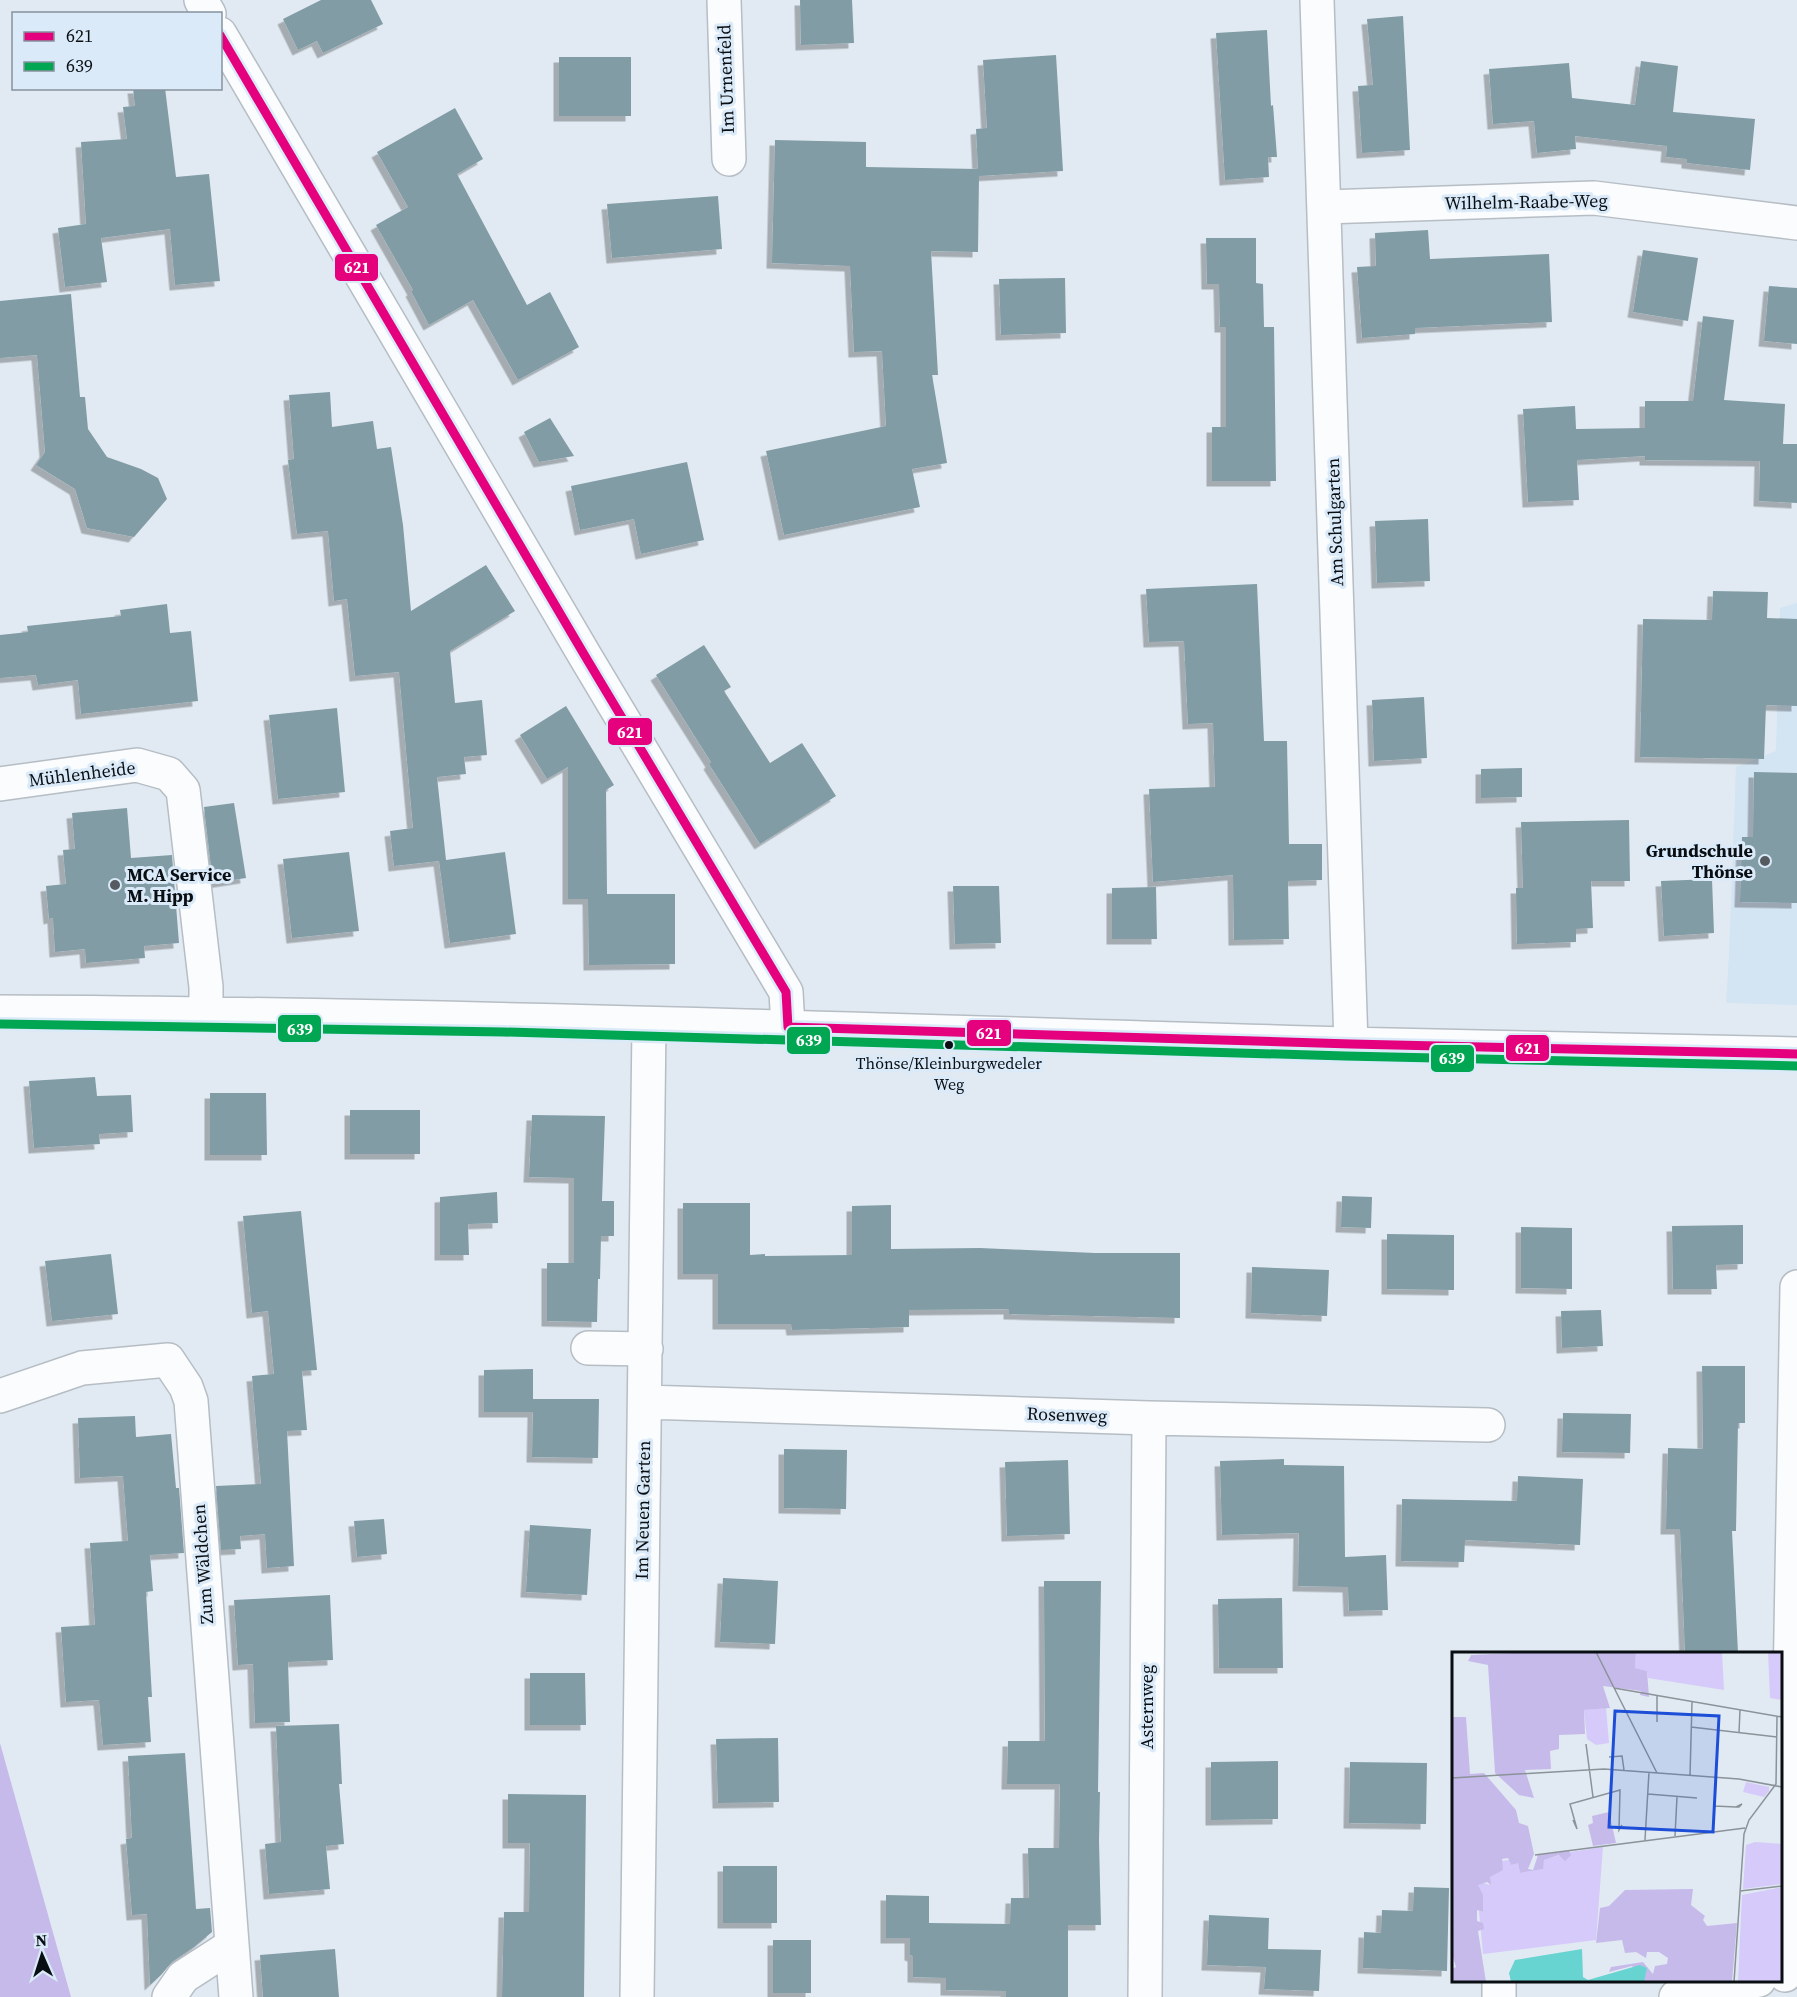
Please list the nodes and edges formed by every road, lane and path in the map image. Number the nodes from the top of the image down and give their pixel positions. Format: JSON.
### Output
{"nodes":[{"id":1,"x":724,"y":0,"type":"edge"},
{"id":2,"x":1317,"y":0,"type":"edge"},
{"id":3,"x":222,"y":37,"type":"edge"},
{"id":4,"x":729,"y":159,"type":"dead end"},
{"id":5,"x":1325,"y":207,"type":"junction"},
{"id":6,"x":1797,"y":223,"type":"edge"},
{"id":7,"x":0,"y":784,"type":"edge"},
{"id":8,"x":0,"y":1012,"type":"edge"},
{"id":9,"x":206,"y":1013,"type":"junction"},
{"id":10,"x":649,"y":1024,"type":"junction"},
{"id":11,"x":788,"y":1027,"type":"junction"},
{"id":12,"x":1351,"y":1044,"type":"junction"},
{"id":13,"x":1797,"y":1054,"type":"edge"},
{"id":14,"x":1797,"y":1287,"type":"edge"},
{"id":15,"x":588,"y":1348,"type":"dead end"},
{"id":16,"x":646,"y":1349,"type":"junction"},
{"id":17,"x":0,"y":1396,"type":"edge"},
{"id":18,"x":645,"y":1402,"type":"junction"},
{"id":19,"x":1149,"y":1418,"type":"junction"},
{"id":20,"x":1488,"y":1425,"type":"dead end"},
{"id":21,"x":1795,"y":1539,"type":"edge"},
{"id":22,"x":1782,"y":1918,"type":"edge"},
{"id":23,"x":231,"y":1946,"type":"junction"},
{"id":24,"x":1750,"y":1982,"type":"edge"},
{"id":25,"x":169,"y":1997,"type":"edge"},
{"id":26,"x":236,"y":1997,"type":"edge"},
{"id":27,"x":637,"y":1997,"type":"edge"},
{"id":28,"x":1145,"y":1997,"type":"edge"},
{"id":29,"x":1676,"y":1997,"type":"edge"}],
"edges":[{"from":1,"to":4,"type":"street","name":"Im Urnenfeld"},
{"from":2,"to":5,"type":"street","name":"Am Schulgarten"},
{"from":3,"to":11,"type":"street"},
{"from":5,"to":6,"type":"street","name":"Wilhelm-Raabe-Weg"},
{"from":5,"to":12,"type":"street","name":"Am Schulgarten"},
{"from":7,"to":9,"type":"street","name":"Mühlenheide"},
{"from":8,"to":9,"type":"street"},
{"from":9,"to":10,"type":"street"},
{"from":10,"to":11,"type":"street"},
{"from":10,"to":16,"type":"street","name":"Im Neuen Garten"},
{"from":11,"to":12,"type":"street"},
{"from":12,"to":13,"type":"street"},
{"from":14,"to":21,"type":"street"},
{"from":15,"to":16,"type":"street"},
{"from":16,"to":18,"type":"street","name":"Im Neuen Garten"},
{"from":17,"to":23,"type":"street","name":"Zum Wäldchen"},
{"from":18,"to":19,"type":"street","name":"Rosenweg"},
{"from":18,"to":27,"type":"street","name":"Im Neuen Garten"},
{"from":19,"to":20,"type":"street","name":"Rosenweg"},
{"from":19,"to":28,"type":"street","name":"Asternweg"},
{"from":21,"to":22,"type":"street"},
{"from":23,"to":25,"type":"street"},
{"from":23,"to":26,"type":"street","name":"Zum Wäldchen"},
{"from":24,"to":29,"type":"street"}]}
